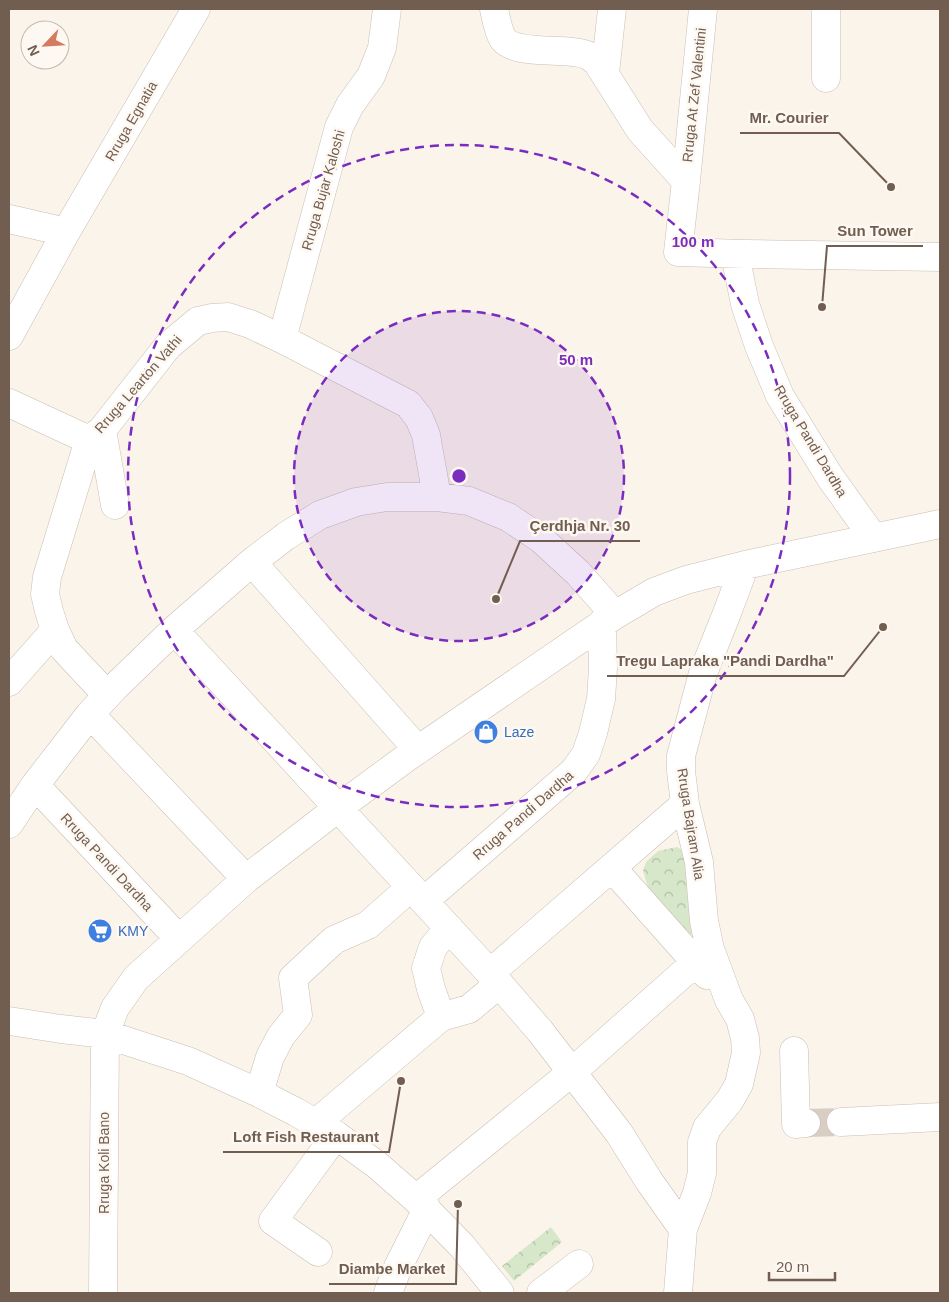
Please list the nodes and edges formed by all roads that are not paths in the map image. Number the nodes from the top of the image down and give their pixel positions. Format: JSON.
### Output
{"nodes":[{"id":1,"x":196,"y":9,"type":"edge"},
{"id":2,"x":388,"y":9,"type":"edge"},
{"id":3,"x":494,"y":9,"type":"edge"},
{"id":4,"x":612,"y":9,"type":"edge"},
{"id":5,"x":703,"y":9,"type":"edge"},
{"id":6,"x":826,"y":9,"type":"edge"},
{"id":7,"x":605,"y":73,"type":"junction"},
{"id":8,"x":826,"y":78,"type":"dead end"},
{"id":9,"x":686,"y":181,"type":"junction"},
{"id":10,"x":9,"y":219,"type":"edge"},
{"id":11,"x":66,"y":232,"type":"junction"},
{"id":12,"x":735,"y":254,"type":"junction"},
{"id":13,"x":940,"y":257,"type":"edge"},
{"id":14,"x":9,"y":336,"type":"edge"},
{"id":15,"x":282,"y":339,"type":"junction"},
{"id":16,"x":9,"y":403,"type":"edge"},
{"id":17,"x":95,"y":435,"type":"junction"},
{"id":18,"x":437,"y":497,"type":"junction"},
{"id":19,"x":115,"y":505,"type":"dead end"},
{"id":20,"x":940,"y":524,"type":"edge"},
{"id":21,"x":873,"y":537,"type":"junction"},
{"id":22,"x":252,"y":562,"type":"junction"},
{"id":23,"x":745,"y":565,"type":"junction"},
{"id":24,"x":609,"y":619,"type":"junction"},
{"id":25,"x":55,"y":630,"type":"junction"},
{"id":26,"x":174,"y":630,"type":"junction"},
{"id":27,"x":9,"y":682,"type":"edge"},
{"id":28,"x":99,"y":704,"type":"junction"},
{"id":29,"x":418,"y":750,"type":"junction"},
{"id":30,"x":35,"y":785,"type":"junction"},
{"id":31,"x":685,"y":804,"type":"junction"},
{"id":32,"x":338,"y":808,"type":"junction"},
{"id":33,"x":9,"y":824,"type":"edge"},
{"id":34,"x":612,"y":868,"type":"junction"},
{"id":35,"x":246,"y":879,"type":"junction"},
{"id":36,"x":418,"y":894,"type":"junction"},
{"id":37,"x":449,"y":928,"type":"junction"},
{"id":38,"x":179,"y":939,"type":"junction"},
{"id":39,"x":696,"y":962,"type":"junction"},
{"id":40,"x":495,"y":978,"type":"junction"},
{"id":41,"x":729,"y":1000,"type":"junction"},
{"id":42,"x":441,"y":1016,"type":"junction"},
{"id":43,"x":9,"y":1021,"type":"edge"},
{"id":44,"x":105,"y":1034,"type":"junction"},
{"id":45,"x":794,"y":1051,"type":"dead end"},
{"id":46,"x":572,"y":1072,"type":"junction"},
{"id":47,"x":258,"y":1093,"type":"junction"},
{"id":48,"x":940,"y":1116,"type":"edge"},
{"id":49,"x":841,"y":1122,"type":"tunnel mouth"},
{"id":50,"x":806,"y":1123,"type":"dead end"},
{"id":51,"x":326,"y":1129,"type":"junction"},
{"id":52,"x":421,"y":1204,"type":"junction"},
{"id":53,"x":683,"y":1229,"type":"junction"},
{"id":54,"x":318,"y":1252,"type":"dead end"},
{"id":55,"x":579,"y":1264,"type":"dead end"},
{"id":56,"x":103,"y":1293,"type":"edge"},
{"id":57,"x":388,"y":1293,"type":"edge"},
{"id":58,"x":500,"y":1293,"type":"edge"},
{"id":59,"x":542,"y":1293,"type":"edge"},
{"id":60,"x":678,"y":1293,"type":"edge"}],
"edges":[{"from":1,"to":11,"type":"street","name":"Rruga Egnatia"},
{"from":2,"to":15,"type":"street","name":"Rruga Bujar Kaloshi"},
{"from":3,"to":7,"type":"street","name":"Rruga At Zef Valentini"},
{"from":4,"to":7,"type":"street"},
{"from":5,"to":9,"type":"street","name":"Rruga At Zef Valentini"},
{"from":6,"to":8,"type":"street"},
{"from":7,"to":9,"type":"street","name":"Rruga At Zef Valentini"},
{"from":9,"to":12,"type":"street","name":"Rruga At Zef Valentini"},
{"from":10,"to":11,"type":"street"},
{"from":11,"to":14,"type":"street","name":"Rruga Egnatia"},
{"from":12,"to":13,"type":"street","name":"Rruga At Zef Valentini"},
{"from":12,"to":21,"type":"street","name":"Rruga Pandi Dardha"},
{"from":15,"to":17,"type":"street","name":"Rruga Learton Vathi"},
{"from":15,"to":18,"type":"street","name":"Rruga Learton Vathi"},
{"from":16,"to":17,"type":"street"},
{"from":17,"to":19,"type":"street"},
{"from":17,"to":25,"type":"street","name":"Rruga Learton Vathi"},
{"from":18,"to":22,"type":"street"},
{"from":18,"to":24,"type":"street"},
{"from":20,"to":21,"type":"street"},
{"from":21,"to":23,"type":"street"},
{"from":22,"to":26,"type":"street"},
{"from":22,"to":29,"type":"street"},
{"from":23,"to":24,"type":"street"},
{"from":23,"to":31,"type":"street","name":"Rruga Bajram Alia"},
{"from":24,"to":29,"type":"street"},
{"from":24,"to":36,"type":"street","name":"Rruga Pandi Dardha"},
{"from":25,"to":27,"type":"street"},
{"from":25,"to":28,"type":"street","name":"Rruga Learton Vathi"},
{"from":26,"to":28,"type":"street"},
{"from":26,"to":32,"type":"street"},
{"from":28,"to":30,"type":"street"},
{"from":28,"to":35,"type":"street"},
{"from":29,"to":32,"type":"street"},
{"from":30,"to":33,"type":"street"},
{"from":30,"to":38,"type":"street","name":"Rruga Pandi Dardha"},
{"from":31,"to":34,"type":"street"},
{"from":31,"to":41,"type":"street","name":"Rruga Bajram Alia"},
{"from":32,"to":35,"type":"street"},
{"from":32,"to":36,"type":"street"},
{"from":34,"to":39,"type":"street","name":"Rruga Bajram Alia"},
{"from":34,"to":40,"type":"street"},
{"from":35,"to":38,"type":"street"},
{"from":36,"to":37,"type":"street"},
{"from":36,"to":47,"type":"street","name":"Rruga Pandi Dardha"},
{"from":37,"to":40,"type":"street"},
{"from":37,"to":42,"type":"street"},
{"from":38,"to":44,"type":"street"},
{"from":39,"to":41,"type":"street","name":"Rruga Bajram Alia"},
{"from":39,"to":46,"type":"street"},
{"from":40,"to":42,"type":"street"},
{"from":40,"to":46,"type":"street"},
{"from":41,"to":53,"type":"street","name":"Rruga Bajram Alia"},
{"from":42,"to":51,"type":"street"},
{"from":43,"to":44,"type":"street"},
{"from":44,"to":47,"type":"street"},
{"from":44,"to":56,"type":"street","name":"Rruga Koli Bano"},
{"from":45,"to":50,"type":"street"},
{"from":46,"to":52,"type":"street"},
{"from":46,"to":53,"type":"street"},
{"from":47,"to":51,"type":"street"},
{"from":48,"to":49,"type":"street"},
{"from":51,"to":52,"type":"street"},
{"from":51,"to":54,"type":"street"},
{"from":52,"to":57,"type":"street"},
{"from":52,"to":58,"type":"street"},
{"from":53,"to":60,"type":"street","name":"Rruga Bajram Alia"},
{"from":55,"to":59,"type":"street"}]}
